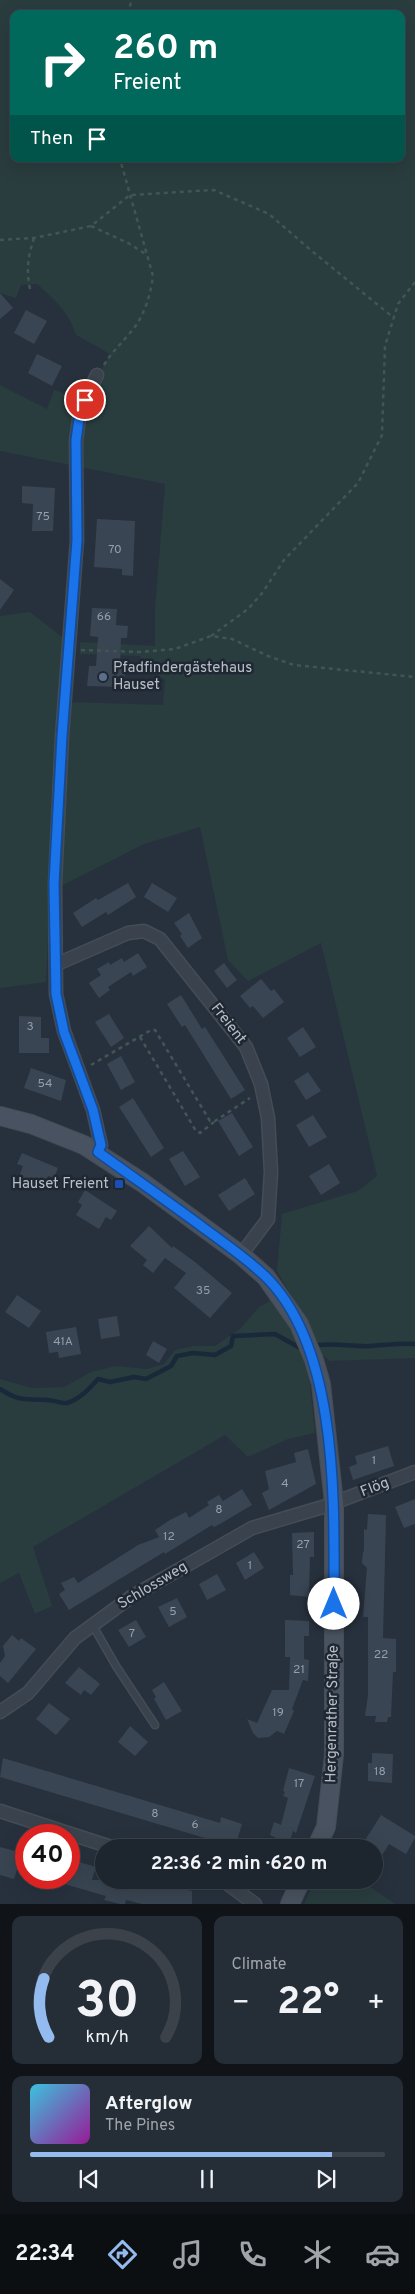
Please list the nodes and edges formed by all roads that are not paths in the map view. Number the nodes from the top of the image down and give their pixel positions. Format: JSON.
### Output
{"nodes":[{"id":1,"x":97,"y":375,"type":"road end"},
{"id":2,"x":57,"y":964,"type":"junction"},
{"id":3,"x":0,"y":1116,"type":"edge"},
{"id":4,"x":98,"y":1152,"type":"junction"},
{"id":5,"x":241,"y":1255,"type":"junction"},
{"id":6,"x":415,"y":1472,"type":"edge"},
{"id":7,"x":334,"y":1503,"type":"junction"},
{"id":8,"x":92,"y":1624,"type":"junction"},
{"id":9,"x":0,"y":1712,"type":"edge"},
{"id":10,"x":155,"y":1725,"type":"dead end"},
{"id":11,"x":0,"y":1812,"type":"edge"},
{"id":12,"x":320,"y":1839,"type":"edge"},
{"id":13,"x":95,"y":1842,"type":"edge"},
{"id":14,"x":235,"y":1889,"type":"edge"},
{"id":15,"x":297,"y":1889,"type":"edge"},
{"id":16,"x":255,"y":1904,"type":"edge"},
{"id":17,"x":290,"y":1904,"type":"edge"}],
"edges":[{"from":1,"to":2,"type":"street"},
{"from":2,"to":4,"type":"street"},
{"from":2,"to":5,"type":"street","name":"Freient"},
{"from":3,"to":4,"type":"street","name":"Hergenrather Straße"},
{"from":4,"to":5,"type":"street","name":"Hergenrather Straße"},
{"from":5,"to":7,"type":"street","name":"Hergenrather Straße"},
{"from":6,"to":7,"type":"street","name":"Flög"},
{"from":7,"to":8,"type":"street","name":"Schlossweg"},
{"from":7,"to":12,"type":"street","name":"Hergenrather Straße"},
{"from":8,"to":9,"type":"street","name":"Schlossweg"},
{"from":8,"to":10,"type":"lane"},
{"from":11,"to":13,"type":"street"},
{"from":14,"to":16,"type":"street"},
{"from":15,"to":17,"type":"street"}]}
